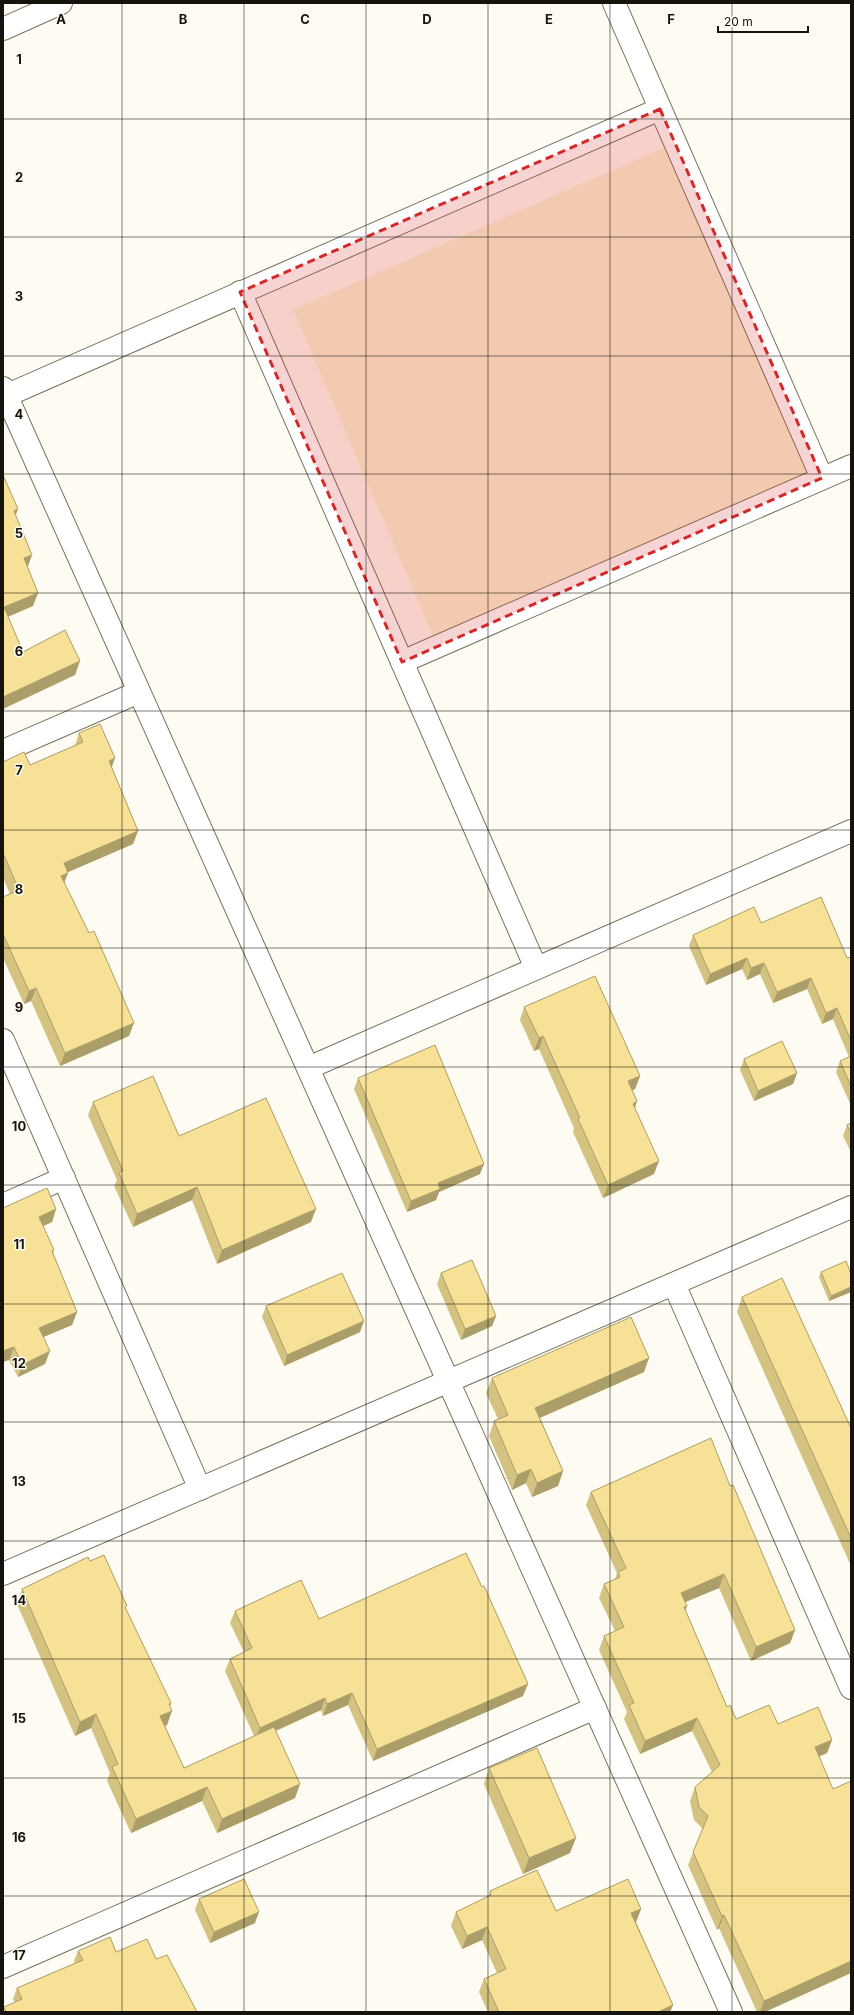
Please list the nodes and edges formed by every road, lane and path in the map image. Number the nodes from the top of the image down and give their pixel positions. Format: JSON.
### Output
{"nodes":[{"id":1,"x":61,"y":3,"type":"edge"},
{"id":2,"x":614,"y":3,"type":"edge"},
{"id":3,"x":3,"y":28,"type":"edge"},
{"id":4,"x":660,"y":109,"type":"junction"},
{"id":5,"x":240,"y":292,"type":"junction"},
{"id":6,"x":4,"y":393,"type":"edge"},
{"id":7,"x":851,"y":466,"type":"edge"},
{"id":8,"x":822,"y":478,"type":"junction"},
{"id":9,"x":402,"y":662,"type":"junction"},
{"id":10,"x":139,"y":692,"type":"junction"},
{"id":11,"x":3,"y":751,"type":"edge"},
{"id":12,"x":851,"y":831,"type":"edge"},
{"id":13,"x":536,"y":968,"type":"junction"},
{"id":14,"x":3,"y":1040,"type":"edge"},
{"id":15,"x":308,"y":1068,"type":"junction"},
{"id":16,"x":64,"y":1178,"type":"junction"},
{"id":17,"x":3,"y":1205,"type":"edge"},
{"id":18,"x":851,"y":1207,"type":"edge"},
{"id":19,"x":674,"y":1284,"type":"junction"},
{"id":20,"x":448,"y":1381,"type":"junction"},
{"id":21,"x":200,"y":1489,"type":"junction"},
{"id":22,"x":3,"y":1574,"type":"edge"},
{"id":23,"x":846,"y":1664,"type":"edge"},
{"id":24,"x":851,"y":1688,"type":"edge"},
{"id":25,"x":595,"y":1708,"type":"junction"},
{"id":26,"x":3,"y":1967,"type":"edge"},
{"id":27,"x":731,"y":2012,"type":"edge"}],
"edges":[{"from":1,"to":3,"type":"street"},
{"from":2,"to":4,"type":"street"},
{"from":4,"to":5,"type":"street"},
{"from":4,"to":8,"type":"street"},
{"from":5,"to":6,"type":"street"},
{"from":5,"to":9,"type":"street"},
{"from":6,"to":10,"type":"street"},
{"from":7,"to":8,"type":"street"},
{"from":8,"to":9,"type":"street"},
{"from":9,"to":13,"type":"street"},
{"from":10,"to":11,"type":"street"},
{"from":10,"to":15,"type":"street"},
{"from":12,"to":13,"type":"street"},
{"from":13,"to":15,"type":"street"},
{"from":14,"to":16,"type":"street"},
{"from":15,"to":20,"type":"street"},
{"from":16,"to":17,"type":"street"},
{"from":16,"to":21,"type":"street"},
{"from":18,"to":19,"type":"street"},
{"from":19,"to":20,"type":"street"},
{"from":19,"to":23,"type":"street"},
{"from":20,"to":21,"type":"street"},
{"from":20,"to":25,"type":"street"},
{"from":21,"to":22,"type":"street"},
{"from":23,"to":24,"type":"street"},
{"from":25,"to":26,"type":"street"},
{"from":25,"to":27,"type":"street"}]}
